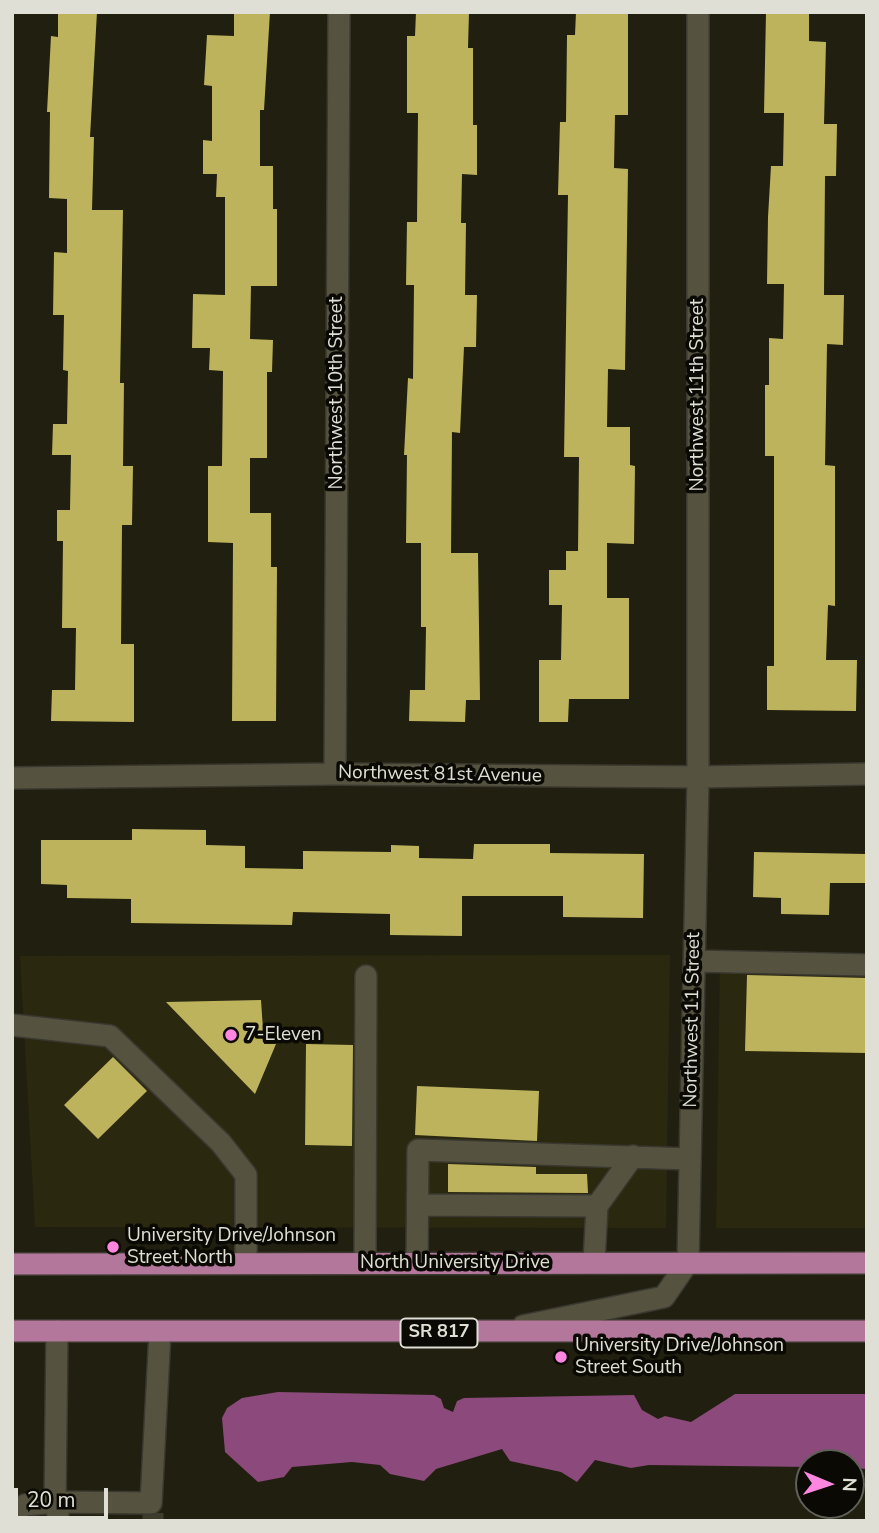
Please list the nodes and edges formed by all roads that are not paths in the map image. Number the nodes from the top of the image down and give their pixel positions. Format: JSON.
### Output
{"nodes":[{"id":1,"x":339,"y":12,"type":"edge"},
{"id":2,"x":698,"y":12,"type":"edge"},
{"id":3,"x":335,"y":774,"type":"junction"},
{"id":4,"x":867,"y":774,"type":"edge"},
{"id":5,"x":698,"y":777,"type":"junction"},
{"id":6,"x":12,"y":778,"type":"edge"},
{"id":7,"x":694,"y":961,"type":"junction"},
{"id":8,"x":867,"y":965,"type":"edge"},
{"id":9,"x":366,"y":976,"type":"dead end"},
{"id":10,"x":12,"y":1025,"type":"edge"},
{"id":11,"x":633,"y":1156,"type":"junction"},
{"id":12,"x":690,"y":1159,"type":"junction"},
{"id":13,"x":418,"y":1205,"type":"junction"},
{"id":14,"x":597,"y":1206,"type":"junction"},
{"id":15,"x":594,"y":1262,"type":"junction"},
{"id":16,"x":688,"y":1262,"type":"junction"},
{"id":17,"x":246,"y":1263,"type":"junction"},
{"id":18,"x":365,"y":1263,"type":"junction"},
{"id":19,"x":417,"y":1263,"type":"junction"},
{"id":20,"x":867,"y":1263,"type":"edge"},
{"id":21,"x":12,"y":1264,"type":"edge"},
{"id":22,"x":12,"y":1331,"type":"edge"},
{"id":23,"x":57,"y":1331,"type":"junction"},
{"id":24,"x":867,"y":1331,"type":"edge"},
{"id":25,"x":160,"y":1332,"type":"junction"},
{"id":26,"x":489,"y":1333,"type":"junction"},
{"id":27,"x":57,"y":1508,"type":"junction"},
{"id":28,"x":12,"y":1513,"type":"edge"}],
"edges":[{"from":1,"to":3,"type":"street","name":"Northwest 10th Street"},
{"from":2,"to":5,"type":"street","name":"Northwest 11th Street"},
{"from":3,"to":5,"type":"street","name":"Northwest 81st Avenue"},
{"from":3,"to":6,"type":"street","name":"Northwest 81st Avenue"},
{"from":4,"to":5,"type":"street","name":"Northwest 81st Avenue"},
{"from":5,"to":7,"type":"street","name":"Northwest 11 Street"},
{"from":7,"to":8,"type":"street"},
{"from":7,"to":12,"type":"street","name":"Northwest 11 Street"},
{"from":9,"to":18,"type":"street"},
{"from":10,"to":17,"type":"street"},
{"from":11,"to":12,"type":"street"},
{"from":11,"to":13,"type":"street"},
{"from":11,"to":14,"type":"street"},
{"from":12,"to":16,"type":"street","name":"Northwest 11 Street"},
{"from":13,"to":14,"type":"street"},
{"from":13,"to":19,"type":"street"},
{"from":14,"to":15,"type":"street"},
{"from":15,"to":16,"type":"main road","name":"North University Drive"},
{"from":15,"to":19,"type":"main road","name":"North University Drive"},
{"from":16,"to":20,"type":"main road","name":"North University Drive"},
{"from":16,"to":26,"type":"street"},
{"from":17,"to":18,"type":"main road","name":"North University Drive"},
{"from":17,"to":21,"type":"main road","name":"North University Drive"},
{"from":18,"to":19,"type":"main road","name":"North University Drive"},
{"from":22,"to":23,"type":"main road","number":"SR 817"},
{"from":23,"to":25,"type":"main road","number":"SR 817"},
{"from":23,"to":27,"type":"street"},
{"from":24,"to":26,"type":"main road","number":"SR 817"},
{"from":25,"to":26,"type":"main road","number":"SR 817"},
{"from":25,"to":27,"type":"street"},
{"from":27,"to":28,"type":"street"}]}
